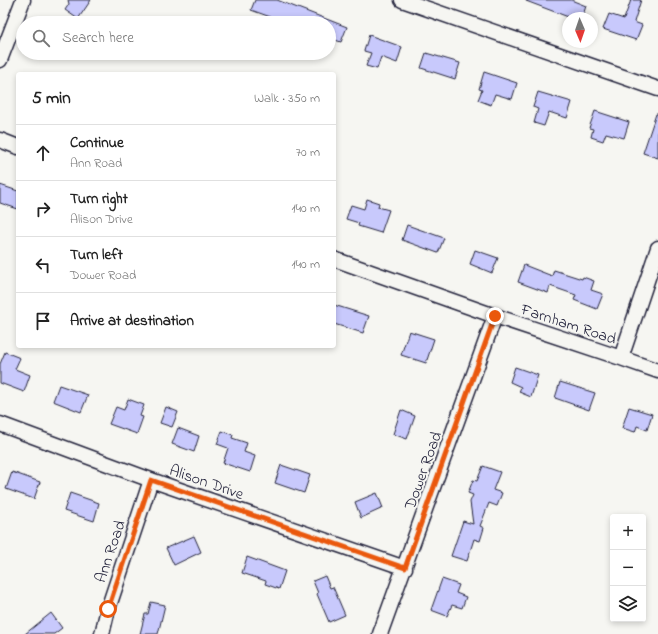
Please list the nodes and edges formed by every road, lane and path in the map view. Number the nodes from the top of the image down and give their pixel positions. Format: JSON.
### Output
{"nodes":[{"id":1,"x":23,"y":0,"type":"edge"},
{"id":2,"x":402,"y":0,"type":"edge"},
{"id":3,"x":17,"y":16,"type":"edge"},
{"id":4,"x":16,"y":18,"type":"edge"},
{"id":5,"x":0,"y":60,"type":"edge"},
{"id":6,"x":658,"y":89,"type":"edge"},
{"id":7,"x":0,"y":140,"type":"edge"},
{"id":8,"x":16,"y":146,"type":"edge"},
{"id":9,"x":658,"y":248,"type":"edge"},
{"id":10,"x":336,"y":260,"type":"edge"},
{"id":11,"x":495,"y":316,"type":"junction"},
{"id":12,"x":621,"y":358,"type":"junction"},
{"id":13,"x":658,"y":371,"type":"edge"},
{"id":14,"x":0,"y":424,"type":"edge"},
{"id":15,"x":151,"y":480,"type":"junction"},
{"id":16,"x":405,"y":568,"type":"junction"},
{"id":17,"x":102,"y":634,"type":"edge"},
{"id":18,"x":380,"y":634,"type":"edge"}],
"edges":[{"from":1,"to":3,"type":"street"},
{"from":2,"to":6,"type":"street"},
{"from":4,"to":5,"type":"street"},
{"from":7,"to":8,"type":"street"},
{"from":9,"to":12,"type":"street"},
{"from":10,"to":11,"type":"street","name":"Farnham Road"},
{"from":11,"to":12,"type":"street","name":"Farnham Road"},
{"from":11,"to":16,"type":"street","name":"Dower Road"},
{"from":12,"to":13,"type":"street","name":"Farnham Road"},
{"from":14,"to":15,"type":"street","name":"Alison Drive"},
{"from":15,"to":16,"type":"street","name":"Alison Drive"},
{"from":15,"to":17,"type":"street","name":"Ann Road"},
{"from":16,"to":18,"type":"street","name":"Dower Road"}]}
